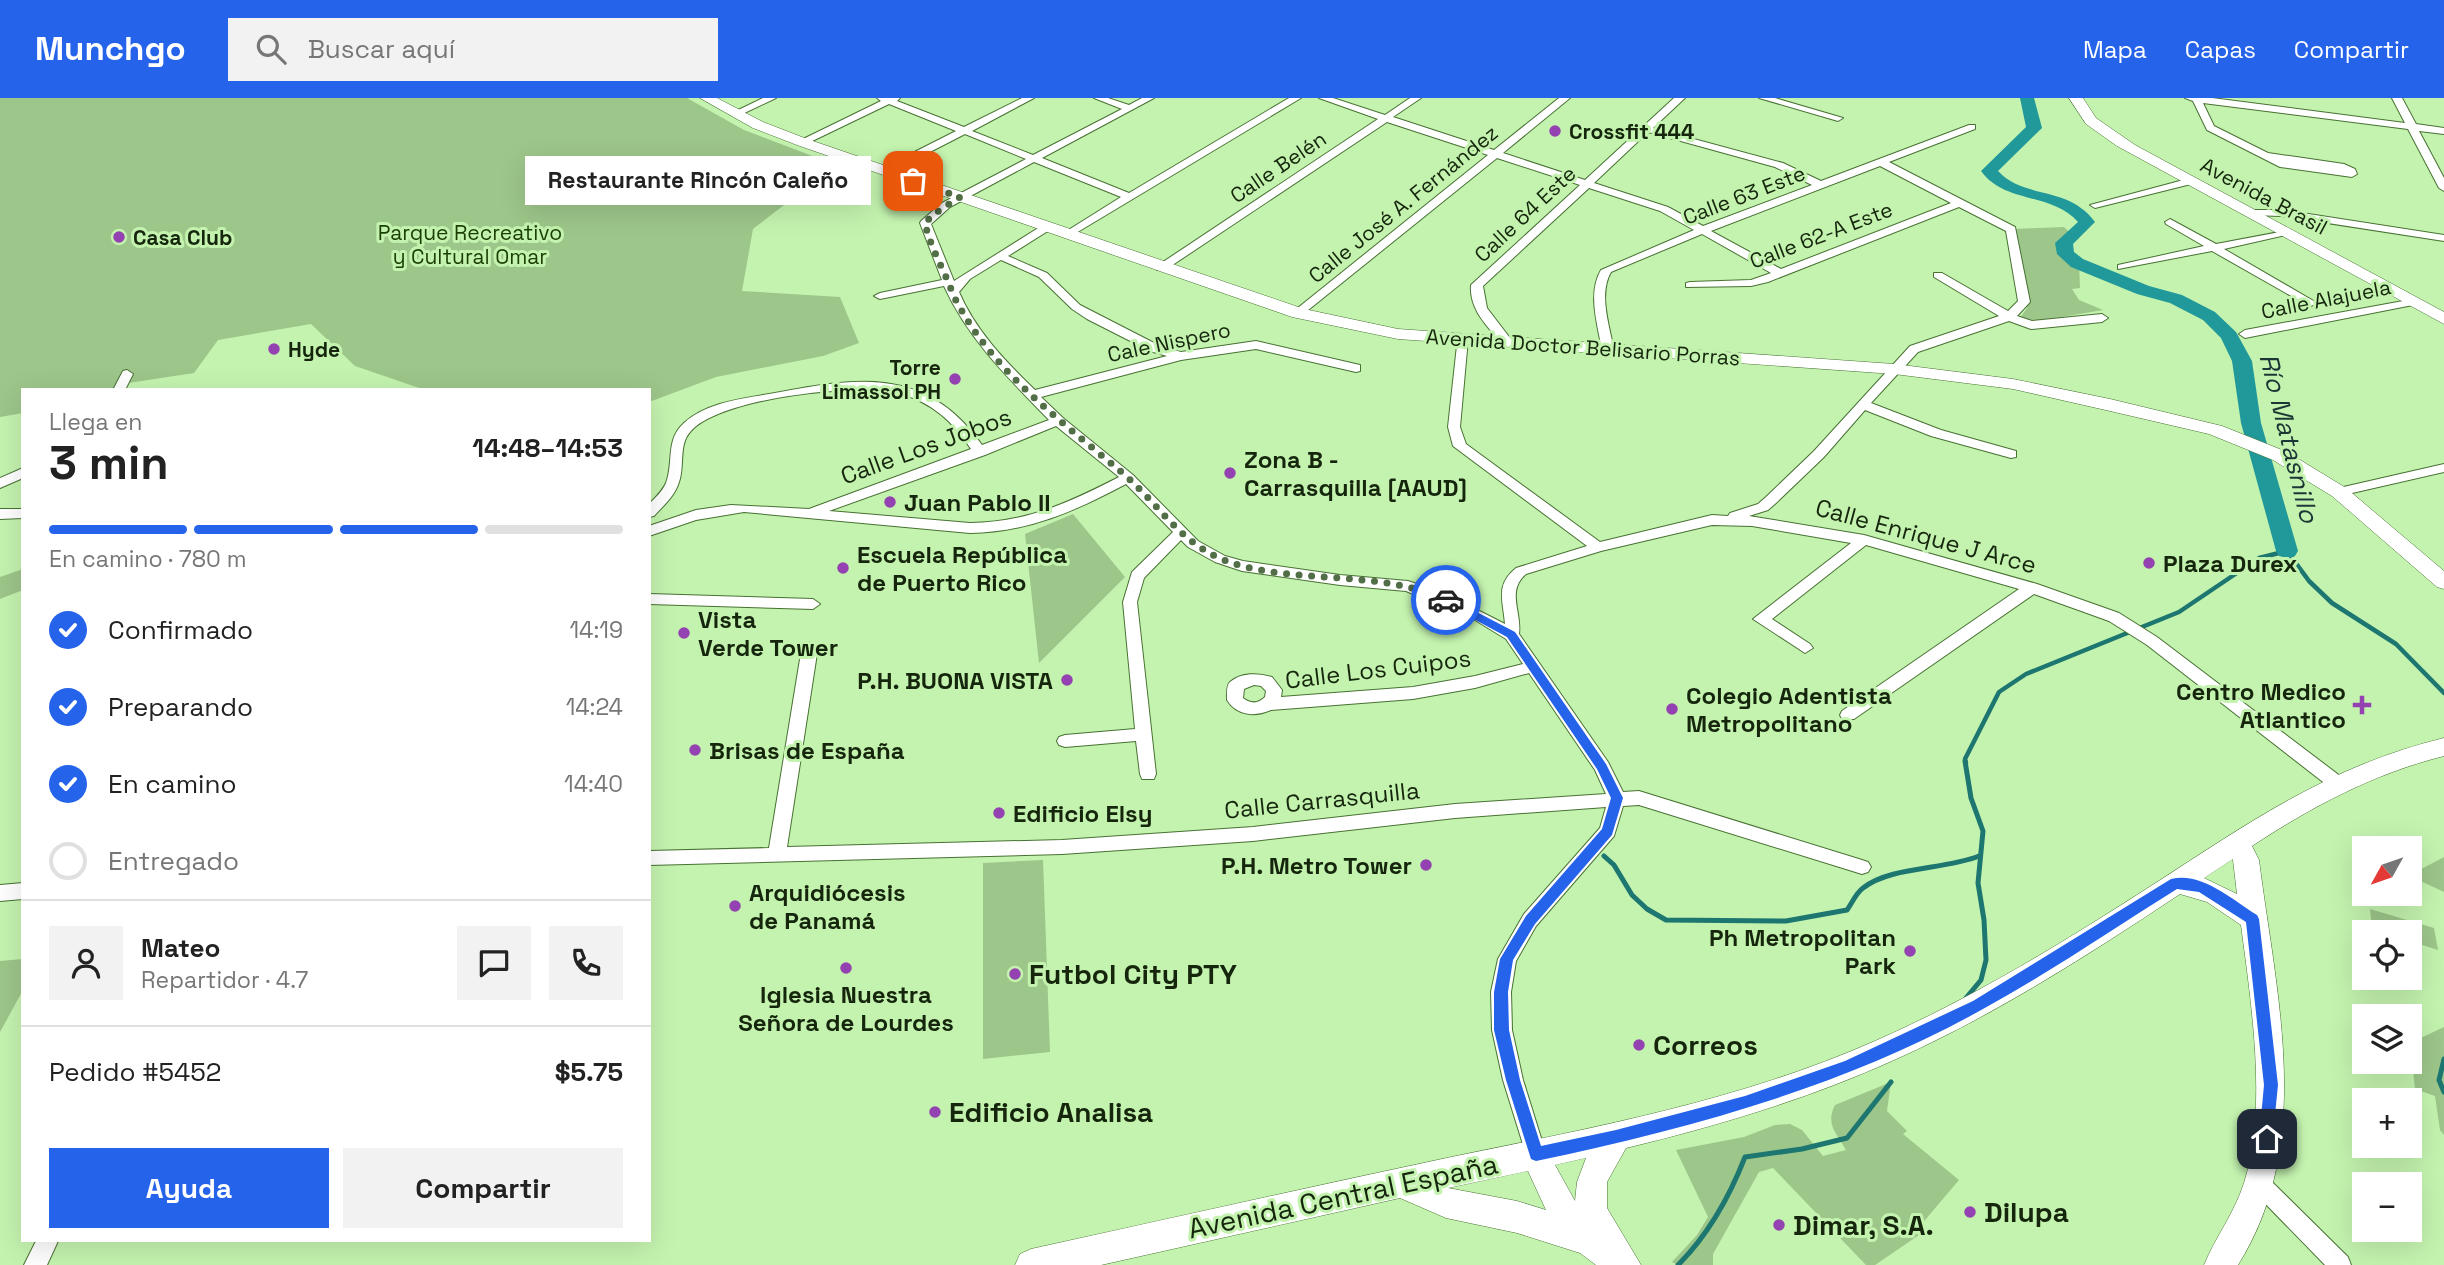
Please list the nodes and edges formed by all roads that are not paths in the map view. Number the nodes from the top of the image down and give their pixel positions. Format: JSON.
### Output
{"nodes":[{"id":1,"x":707,"y":98,"type":"edge"},
{"id":2,"x":771,"y":98,"type":"edge"},
{"id":3,"x":1029,"y":98,"type":"edge"},
{"id":4,"x":1099,"y":98,"type":"edge"},
{"id":5,"x":1149,"y":98,"type":"edge"},
{"id":6,"x":1296,"y":98,"type":"edge"},
{"id":7,"x":1324,"y":98,"type":"edge"},
{"id":8,"x":1416,"y":98,"type":"edge"},
{"id":9,"x":1565,"y":98,"type":"edge"},
{"id":10,"x":1680,"y":98,"type":"edge"},
{"id":11,"x":1764,"y":98,"type":"edge"},
{"id":12,"x":2076,"y":98,"type":"edge"},
{"id":13,"x":2264,"y":98,"type":"edge"},
{"id":14,"x":2397,"y":98,"type":"edge"},
{"id":15,"x":889,"y":99,"type":"edge"},
{"id":16,"x":2192,"y":99,"type":"edge"},
{"id":17,"x":1129,"y":108,"type":"junction"},
{"id":18,"x":2268,"y":108,"type":"junction"},
{"id":19,"x":735,"y":114,"type":"junction"},
{"id":20,"x":1385,"y":118,"type":"junction"},
{"id":21,"x":1838,"y":118,"type":"dead end"},
{"id":22,"x":1972,"y":127,"type":"dead end"},
{"id":23,"x":1647,"y":128,"type":"junction"},
{"id":24,"x":2413,"y":128,"type":"junction"},
{"id":25,"x":964,"y":131,"type":"junction"},
{"id":26,"x":2444,"y":131,"type":"edge"},
{"id":27,"x":803,"y":142,"type":"junction"},
{"id":28,"x":1495,"y":154,"type":"junction"},
{"id":29,"x":2267,"y":156,"type":"junction"},
{"id":30,"x":1035,"y":158,"type":"junction"},
{"id":31,"x":1882,"y":163,"type":"junction"},
{"id":32,"x":885,"y":172,"type":"junction"},
{"id":33,"x":2191,"y":181,"type":"junction"},
{"id":34,"x":1585,"y":183,"type":"junction"},
{"id":35,"x":1822,"y":186,"type":"junction"},
{"id":36,"x":2444,"y":188,"type":"edge"},
{"id":37,"x":960,"y":197,"type":"junction"},
{"id":38,"x":1130,"y":197,"type":"junction"},
{"id":39,"x":1962,"y":202,"type":"junction"},
{"id":40,"x":2095,"y":205,"type":"dead end"},
{"id":41,"x":2251,"y":213,"type":"junction"},
{"id":42,"x":2170,"y":222,"type":"dead end"},
{"id":43,"x":1047,"y":227,"type":"junction"},
{"id":44,"x":1704,"y":230,"type":"junction"},
{"id":45,"x":2286,"y":232,"type":"junction"},
{"id":46,"x":1067,"y":234,"type":"junction"},
{"id":47,"x":2444,"y":237,"type":"edge"},
{"id":48,"x":2212,"y":246,"type":"junction"},
{"id":49,"x":1000,"y":256,"type":"junction"},
{"id":50,"x":938,"y":259,"type":"junction"},
{"id":51,"x":2122,"y":267,"type":"dead end"},
{"id":52,"x":1161,"y":268,"type":"junction"},
{"id":53,"x":1782,"y":274,"type":"junction"},
{"id":54,"x":1938,"y":275,"type":"dead end"},
{"id":55,"x":966,"y":277,"type":"junction"},
{"id":56,"x":1690,"y":285,"type":"dead end"},
{"id":57,"x":951,"y":287,"type":"junction"},
{"id":58,"x":880,"y":296,"type":"dead end"},
{"id":59,"x":2414,"y":302,"type":"junction"},
{"id":60,"x":2311,"y":303,"type":"dead end"},
{"id":61,"x":1298,"y":313,"type":"junction"},
{"id":62,"x":2010,"y":317,"type":"junction"},
{"id":63,"x":2102,"y":317,"type":"dead end"},
{"id":64,"x":2444,"y":319,"type":"edge"},
{"id":65,"x":2245,"y":334,"type":"dead end"},
{"id":66,"x":1462,"y":339,"type":"junction"},
{"id":67,"x":1507,"y":342,"type":"junction"},
{"id":68,"x":1608,"y":351,"type":"junction"},
{"id":69,"x":1180,"y":356,"type":"junction"},
{"id":70,"x":1356,"y":368,"type":"dead end"},
{"id":71,"x":1894,"y":369,"type":"junction"},
{"id":72,"x":127,"y":373,"type":"dead end"},
{"id":73,"x":120,"y":388,"type":"edge"},
{"id":74,"x":1031,"y":394,"type":"junction"},
{"id":75,"x":1863,"y":405,"type":"junction"},
{"id":76,"x":1058,"y":421,"type":"junction"},
{"id":77,"x":980,"y":452,"type":"junction"},
{"id":78,"x":2011,"y":453,"type":"dead end"},
{"id":79,"x":2444,"y":468,"type":"edge"},
{"id":80,"x":21,"y":473,"type":"edge"},
{"id":81,"x":1128,"y":478,"type":"junction"},
{"id":82,"x":0,"y":484,"type":"edge"},
{"id":83,"x":2339,"y":492,"type":"junction"},
{"id":84,"x":1763,"y":507,"type":"junction"},
{"id":85,"x":651,"y":510,"type":"edge"},
{"id":86,"x":21,"y":513,"type":"edge"},
{"id":87,"x":809,"y":513,"type":"junction"},
{"id":88,"x":0,"y":514,"type":"edge"},
{"id":89,"x":1728,"y":518,"type":"junction"},
{"id":90,"x":1775,"y":524,"type":"junction"},
{"id":91,"x":651,"y":529,"type":"edge"},
{"id":92,"x":1180,"y":533,"type":"junction"},
{"id":93,"x":1864,"y":540,"type":"junction"},
{"id":94,"x":1598,"y":547,"type":"junction"},
{"id":95,"x":2444,"y":582,"type":"edge"},
{"id":96,"x":2032,"y":588,"type":"junction"},
{"id":97,"x":651,"y":599,"type":"edge"},
{"id":98,"x":813,"y":604,"type":"dead end"},
{"id":99,"x":1510,"y":606,"type":"junction"},
{"id":100,"x":1480,"y":616,"type":"junction"},
{"id":101,"x":1511,"y":635,"type":"junction"},
{"id":102,"x":810,"y":647,"type":"dead end"},
{"id":103,"x":1805,"y":648,"type":"dead end"},
{"id":104,"x":1531,"y":667,"type":"junction"},
{"id":105,"x":1270,"y":704,"type":"dead end"},
{"id":106,"x":1848,"y":715,"type":"dead end"},
{"id":107,"x":1144,"y":734,"type":"junction"},
{"id":108,"x":1065,"y":741,"type":"dead end"},
{"id":109,"x":2444,"y":747,"type":"edge"},
{"id":110,"x":1149,"y":774,"type":"dead end"},
{"id":111,"x":2338,"y":784,"type":"junction"},
{"id":112,"x":1617,"y":798,"type":"junction"},
{"id":113,"x":2237,"y":841,"type":"junction"},
{"id":114,"x":776,"y":855,"type":"junction"},
{"id":115,"x":651,"y":858,"type":"edge"},
{"id":116,"x":1862,"y":867,"type":"dead end"},
{"id":117,"x":2175,"y":883,"type":"junction"},
{"id":118,"x":21,"y":891,"type":"edge"},
{"id":119,"x":0,"y":893,"type":"edge"},
{"id":120,"x":2253,"y":919,"type":"junction"},
{"id":121,"x":1616,"y":1137,"type":"junction"},
{"id":122,"x":1536,"y":1154,"type":"junction"},
{"id":123,"x":1400,"y":1183,"type":"junction"},
{"id":124,"x":2259,"y":1183,"type":"junction"},
{"id":125,"x":1586,"y":1239,"type":"junction"},
{"id":126,"x":47,"y":1242,"type":"edge"},
{"id":127,"x":36,"y":1265,"type":"edge"},
{"id":128,"x":1031,"y":1265,"type":"edge"},
{"id":129,"x":1625,"y":1265,"type":"edge"},
{"id":130,"x":2220,"y":1265,"type":"edge"},
{"id":131,"x":2340,"y":1265,"type":"edge"}],
"edges":[{"from":1,"to":19,"type":"street","name":"Avenida Doctor Belisario Porras"},
{"from":2,"to":19,"type":"street"},
{"from":3,"to":25,"type":"street"},
{"from":4,"to":17,"type":"street"},
{"from":5,"to":17,"type":"street"},
{"from":6,"to":38,"type":"street"},
{"from":7,"to":20,"type":"street"},
{"from":8,"to":20,"type":"street","name":"Calle Belén"},
{"from":9,"to":28,"type":"street","name":"Calle José A. Fernández"},
{"from":10,"to":23,"type":"street","name":"Calle 64 Este"},
{"from":11,"to":21,"type":"street"},
{"from":12,"to":33,"type":"street","name":"Avenida Brasil"},
{"from":13,"to":18,"type":"street"},
{"from":14,"to":24,"type":"street"},
{"from":15,"to":25,"type":"street"},
{"from":15,"to":27,"type":"street"},
{"from":16,"to":18,"type":"street"},
{"from":16,"to":29,"type":"street"},
{"from":17,"to":30,"type":"street"},
{"from":18,"to":24,"type":"street"},
{"from":19,"to":27,"type":"street","name":"Avenida Doctor Belisario Porras"},
{"from":20,"to":28,"type":"street"},
{"from":20,"to":52,"type":"street","name":"Calle Belén"},
{"from":22,"to":31,"type":"street","name":"Calle 63 Este"},
{"from":23,"to":34,"type":"street","name":"Calle 64 Este"},
{"from":23,"to":35,"type":"street"},
{"from":24,"to":26,"type":"street"},
{"from":24,"to":36,"type":"street"},
{"from":25,"to":30,"type":"street"},
{"from":25,"to":32,"type":"street"},
{"from":27,"to":32,"type":"street","name":"Avenida Doctor Belisario Porras"},
{"from":28,"to":34,"type":"street"},
{"from":28,"to":61,"type":"street","name":"Calle José A. Fernández"},
{"from":29,"to":29,"type":"street"},
{"from":30,"to":37,"type":"street"},
{"from":30,"to":38,"type":"street"},
{"from":31,"to":35,"type":"street","name":"Calle 63 Este"},
{"from":31,"to":39,"type":"street"},
{"from":32,"to":37,"type":"main road","name":"Avenida Doctor Belisario Porras"},
{"from":33,"to":40,"type":"street"},
{"from":33,"to":41,"type":"street","name":"Avenida Brasil"},
{"from":34,"to":44,"type":"street"},
{"from":34,"to":67,"type":"street","name":"Calle 64 Este"},
{"from":35,"to":44,"type":"street","name":"Calle 63 Este"},
{"from":37,"to":43,"type":"street","name":"Avenida Doctor Belisario Porras"},
{"from":37,"to":50,"type":"street"},
{"from":38,"to":46,"type":"street"},
{"from":39,"to":53,"type":"street","name":"Calle 62-A Este"},
{"from":39,"to":62,"type":"street"},
{"from":41,"to":45,"type":"street","name":"Avenida Brasil"},
{"from":41,"to":47,"type":"street"},
{"from":42,"to":48,"type":"street"},
{"from":43,"to":46,"type":"street","name":"Avenida Doctor Belisario Porras"},
{"from":43,"to":49,"type":"street"},
{"from":44,"to":53,"type":"street"},
{"from":44,"to":68,"type":"street","name":"Calle 63 Este"},
{"from":45,"to":48,"type":"street"},
{"from":45,"to":59,"type":"street","name":"Avenida Brasil"},
{"from":46,"to":52,"type":"street","name":"Avenida Doctor Belisario Porras"},
{"from":48,"to":51,"type":"street"},
{"from":48,"to":60,"type":"street"},
{"from":49,"to":55,"type":"street"},
{"from":49,"to":69,"type":"street"},
{"from":50,"to":55,"type":"street"},
{"from":50,"to":57,"type":"street"},
{"from":52,"to":61,"type":"street","name":"Avenida Doctor Belisario Porras"},
{"from":53,"to":56,"type":"street","name":"Calle 62-A Este"},
{"from":54,"to":62,"type":"street"},
{"from":55,"to":57,"type":"street"},
{"from":57,"to":58,"type":"street"},
{"from":57,"to":74,"type":"street"},
{"from":59,"to":64,"type":"street","name":"Avenida Brasil"},
{"from":59,"to":65,"type":"street","name":"Calle Alajuela"},
{"from":61,"to":66,"type":"street","name":"Avenida Doctor Belisario Porras"},
{"from":62,"to":63,"type":"street"},
{"from":62,"to":71,"type":"street"},
{"from":66,"to":67,"type":"street","name":"Avenida Doctor Belisario Porras"},
{"from":66,"to":94,"type":"street"},
{"from":67,"to":68,"type":"street","name":"Avenida Doctor Belisario Porras"},
{"from":68,"to":71,"type":"street","name":"Avenida Doctor Belisario Porras"},
{"from":69,"to":70,"type":"street","name":"Cale Nispero"},
{"from":69,"to":74,"type":"street","name":"Cale Nispero"},
{"from":71,"to":75,"type":"street"},
{"from":71,"to":83,"type":"street","name":"Avenida Doctor Belisario Porras"},
{"from":72,"to":73,"type":"street"},
{"from":74,"to":76,"type":"street"},
{"from":75,"to":78,"type":"street"},
{"from":75,"to":84,"type":"street"},
{"from":76,"to":77,"type":"street","name":"Calle Los Jobos"},
{"from":76,"to":81,"type":"street"},
{"from":77,"to":85,"type":"street"},
{"from":77,"to":87,"type":"street","name":"Calle Los Jobos"},
{"from":79,"to":83,"type":"street"},
{"from":80,"to":82,"type":"street"},
{"from":81,"to":87,"type":"street"},
{"from":81,"to":92,"type":"street"},
{"from":83,"to":95,"type":"street","name":"Avenida Doctor Belisario Porras"},
{"from":84,"to":89,"type":"street"},
{"from":84,"to":90,"type":"street"},
{"from":86,"to":88,"type":"street"},
{"from":87,"to":91,"type":"street"},
{"from":89,"to":90,"type":"street","name":"Calle Enrique J Arce"},
{"from":89,"to":94,"type":"street","name":"Calle Enrique J Arce"},
{"from":90,"to":93,"type":"street","name":"Calle Enrique J Arce"},
{"from":92,"to":100,"type":"street"},
{"from":92,"to":107,"type":"street"},
{"from":93,"to":96,"type":"street","name":"Calle Enrique J Arce"},
{"from":93,"to":103,"type":"street"},
{"from":94,"to":99,"type":"street","name":"Calle Enrique J Arce"},
{"from":96,"to":106,"type":"street"},
{"from":96,"to":111,"type":"street","name":"Calle Enrique J Arce"},
{"from":97,"to":98,"type":"street"},
{"from":99,"to":100,"type":"street"},
{"from":99,"to":101,"type":"street","name":"Calle Enrique J Arce"},
{"from":100,"to":101,"type":"street"},
{"from":101,"to":104,"type":"street"},
{"from":102,"to":114,"type":"street"},
{"from":104,"to":105,"type":"street","name":"Calle Los Cuipos"},
{"from":104,"to":112,"type":"street"},
{"from":107,"to":108,"type":"street"},
{"from":107,"to":110,"type":"street"},
{"from":109,"to":111,"type":"street","name":"Avenida Central España"},
{"from":111,"to":113,"type":"street","name":"Avenida Central España"},
{"from":112,"to":114,"type":"street","name":"Calle Carrasquilla"},
{"from":112,"to":116,"type":"street","name":"Calle Carrasquilla"},
{"from":112,"to":122,"type":"street"},
{"from":113,"to":117,"type":"street","name":"Avenida Central España"},
{"from":113,"to":120,"type":"street"},
{"from":114,"to":115,"type":"street","name":"Calle Carrasquilla"},
{"from":117,"to":120,"type":"street"},
{"from":117,"to":121,"type":"main road","name":"Avenida Central España"},
{"from":118,"to":119,"type":"street"},
{"from":120,"to":124,"type":"street"},
{"from":121,"to":122,"type":"main road","name":"Avenida Central España"},
{"from":121,"to":129,"type":"main road"},
{"from":122,"to":123,"type":"street","name":"Avenida Central España"},
{"from":122,"to":125,"type":"street"},
{"from":123,"to":125,"type":"main road"},
{"from":123,"to":128,"type":"street","name":"Avenida Central España"},
{"from":124,"to":130,"type":"street"},
{"from":124,"to":131,"type":"street"},
{"from":125,"to":129,"type":"main road"},
{"from":126,"to":127,"type":"street"}]}
